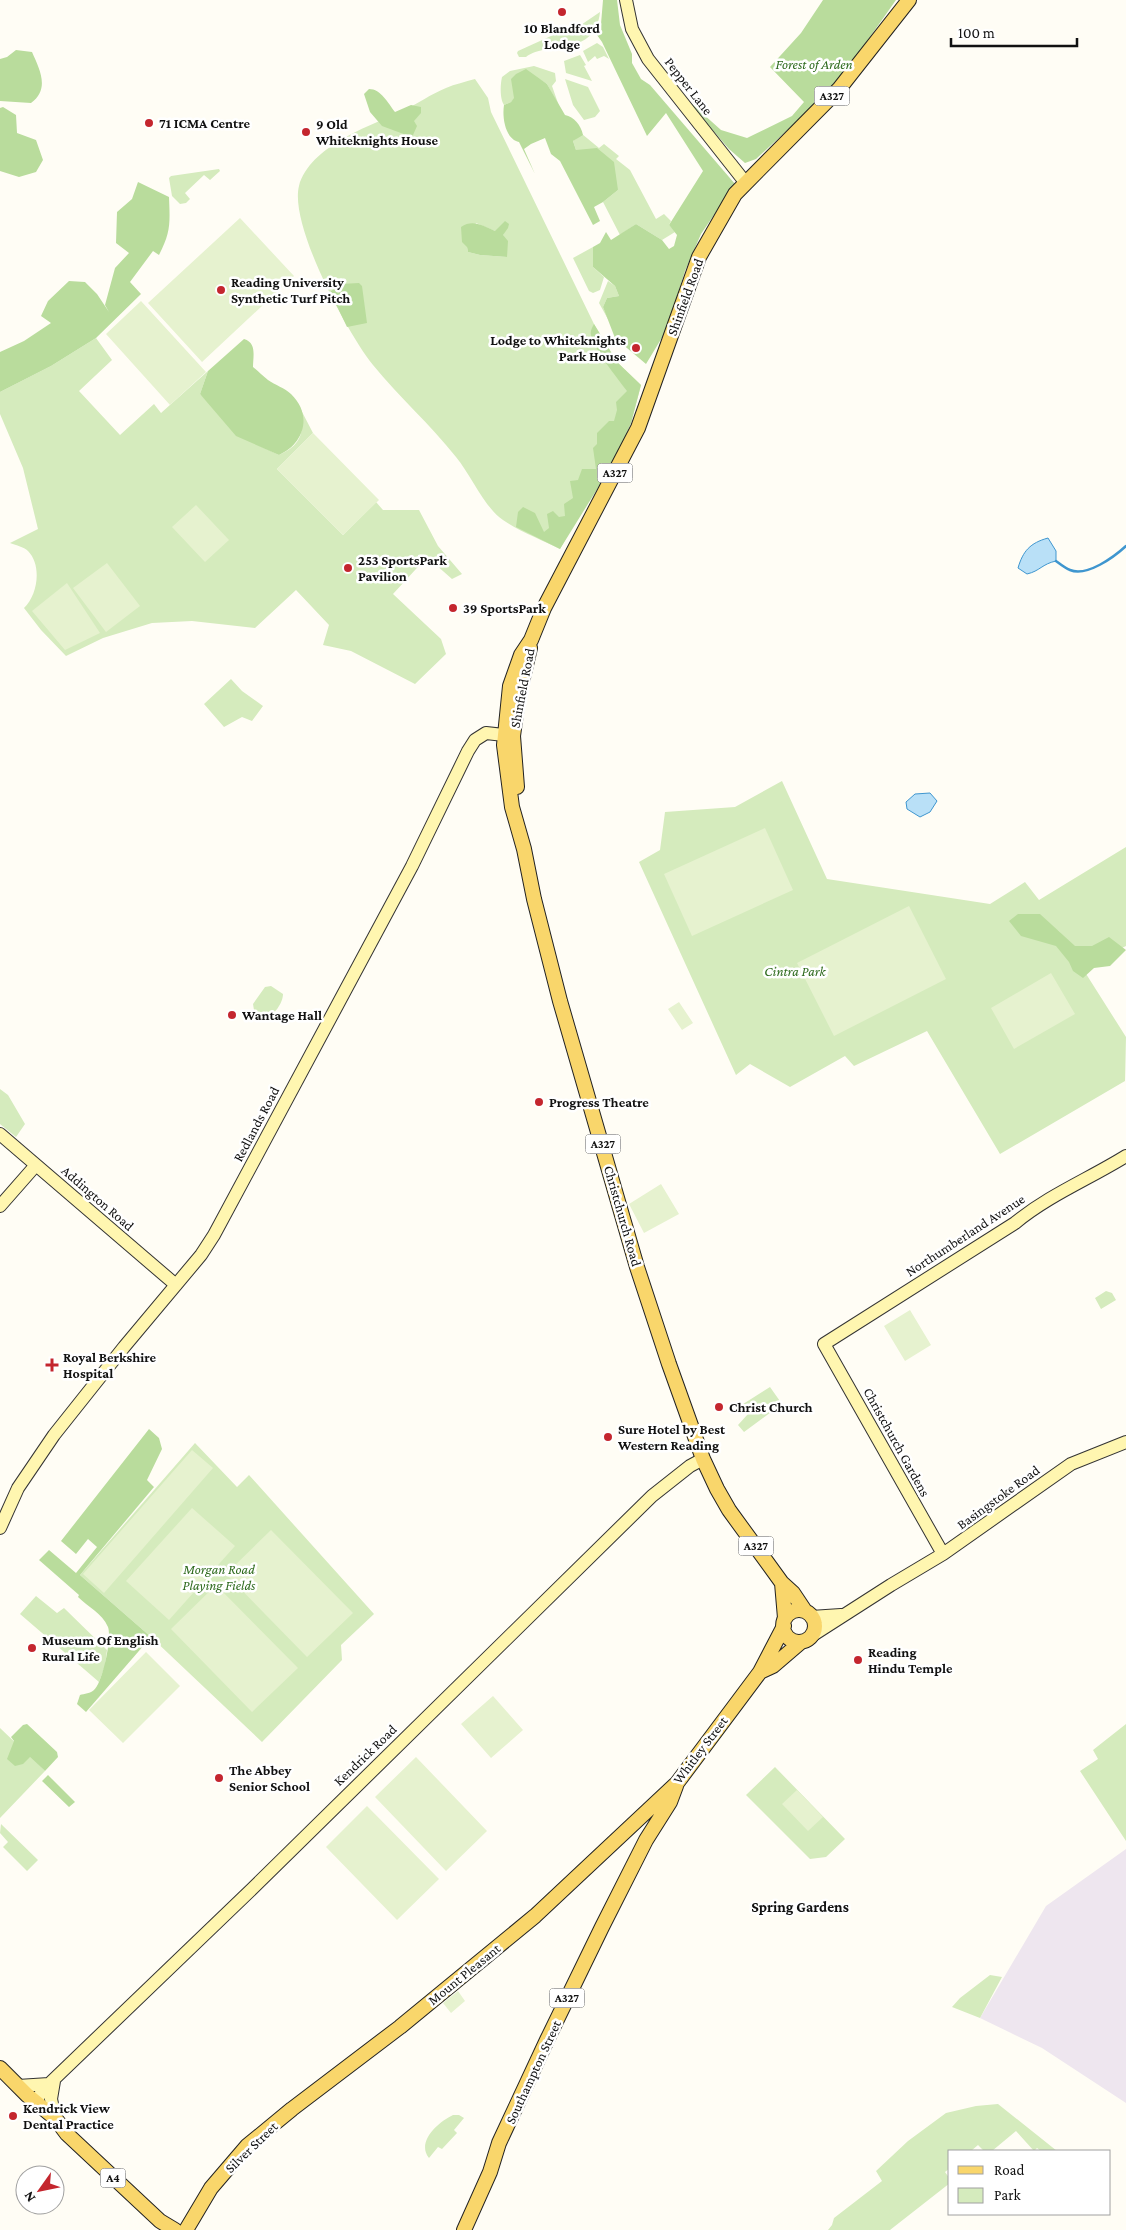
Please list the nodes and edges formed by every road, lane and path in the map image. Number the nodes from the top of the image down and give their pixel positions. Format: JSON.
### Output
{"nodes":[{"id":1,"x":626,"y":0,"type":"edge"},
{"id":2,"x":909,"y":0,"type":"edge"},
{"id":3,"x":745,"y":182,"type":"junction"},
{"id":4,"x":508,"y":735,"type":"junction"},
{"id":5,"x":0,"y":1134,"type":"edge"},
{"id":6,"x":1126,"y":1156,"type":"edge"},
{"id":7,"x":36,"y":1165,"type":"junction"},
{"id":8,"x":0,"y":1206,"type":"edge"},
{"id":9,"x":176,"y":1285,"type":"junction"},
{"id":10,"x":824,"y":1344,"type":"joint"},
{"id":11,"x":1126,"y":1442,"type":"edge"},
{"id":12,"x":704,"y":1459,"type":"junction"},
{"id":13,"x":0,"y":1528,"type":"edge"},
{"id":14,"x":943,"y":1554,"type":"junction"},
{"id":15,"x":782,"y":1583,"type":"junction"},
{"id":16,"x":808,"y":1614,"type":"junction"},
{"id":17,"x":843,"y":1615,"type":"junction"},
{"id":18,"x":784,"y":1622,"type":"junction"},
{"id":19,"x":813,"y":1635,"type":"junction"},
{"id":20,"x":800,"y":1642,"type":"junction"},
{"id":21,"x":760,"y":1672,"type":"junction"},
{"id":22,"x":677,"y":1783,"type":"junction"},
{"id":23,"x":592,"y":1864,"type":"joint"},
{"id":24,"x":0,"y":2068,"type":"edge"},
{"id":25,"x":332,"y":2078,"type":"joint"},
{"id":26,"x":51,"y":2083,"type":"junction"},
{"id":27,"x":18,"y":2086,"type":"junction"},
{"id":28,"x":37,"y":2103,"type":"junction"},
{"id":29,"x":56,"y":2118,"type":"junction"},
{"id":30,"x":67,"y":2134,"type":"junction"},
{"id":31,"x":194,"y":2214,"type":"junction"},
{"id":32,"x":162,"y":2226,"type":"edge"},
{"id":33,"x":175,"y":2230,"type":"edge"},
{"id":34,"x":186,"y":2230,"type":"edge"},
{"id":35,"x":464,"y":2230,"type":"edge"}],
"edges":[{"from":1,"to":3,"type":"street","name":"Pepper Lane"},
{"from":2,"to":3,"type":"main road","name":"Shinfield Road","number":"A327"},
{"from":3,"to":4,"type":"main road","name":"Shinfield Road","number":"A327"},
{"from":4,"to":9,"type":"street","name":"Redlands Road"},
{"from":4,"to":12,"type":"main road","name":"Christchurch Road","number":"A327"},
{"from":5,"to":7,"type":"street","name":"Addington Road"},
{"from":6,"to":10,"type":"street","name":"Northumberland Avenue"},
{"from":7,"to":8,"type":"street"},
{"from":7,"to":9,"type":"street","name":"Addington Road"},
{"from":9,"to":13,"type":"street","name":"Redlands Road"},
{"from":10,"to":14,"type":"street","name":"Christchurch Gardens"},
{"from":11,"to":14,"type":"street","name":"Basingstoke Road"},
{"from":12,"to":15,"type":"main road","name":"Christchurch Road","number":"A327"},
{"from":12,"to":26,"type":"street","name":"Kendrick Road"},
{"from":14,"to":17,"type":"street","name":"Basingstoke Road"},
{"from":15,"to":16,"type":"main road","name":"Christchurch Road","number":"A327"},
{"from":15,"to":18,"type":"main road"},
{"from":16,"to":17,"type":"street"},
{"from":16,"to":18,"type":"main road"},
{"from":16,"to":19,"type":"main road"},
{"from":17,"to":19,"type":"street"},
{"from":18,"to":20,"type":"main road"},
{"from":18,"to":21,"type":"main road","name":"Whitley Street","number":"A327"},
{"from":19,"to":20,"type":"main road"},
{"from":20,"to":21,"type":"main road","name":"Whitley Street","number":"A327"},
{"from":21,"to":22,"type":"main road","name":"Whitley Street","number":"A327"},
{"from":22,"to":23,"type":"main road","name":"Whitley Street","number":"A327"},
{"from":22,"to":35,"type":"main road","name":"Southampton Street","number":"A327"},
{"from":23,"to":25,"type":"main road","name":"Mount Pleasant","number":"A327"},
{"from":24,"to":27,"type":"main road","number":"A4"},
{"from":25,"to":31,"type":"main road","name":"Silver Street","number":"A327"},
{"from":26,"to":27,"type":"street"},
{"from":26,"to":28,"type":"street","name":"Kendrick Road"},
{"from":26,"to":29,"type":"street"},
{"from":27,"to":28,"type":"main road","number":"A4"},
{"from":28,"to":29,"type":"main road","number":"A4"},
{"from":28,"to":30,"type":"main road","number":"A4"},
{"from":29,"to":30,"type":"main road","number":"A4"},
{"from":30,"to":32,"type":"main road","number":"A4"},
{"from":31,"to":32,"type":"main road"},
{"from":31,"to":34,"type":"main road","name":"Silver Street","number":"A327"},
{"from":32,"to":33,"type":"main road","number":"A4"}]}
